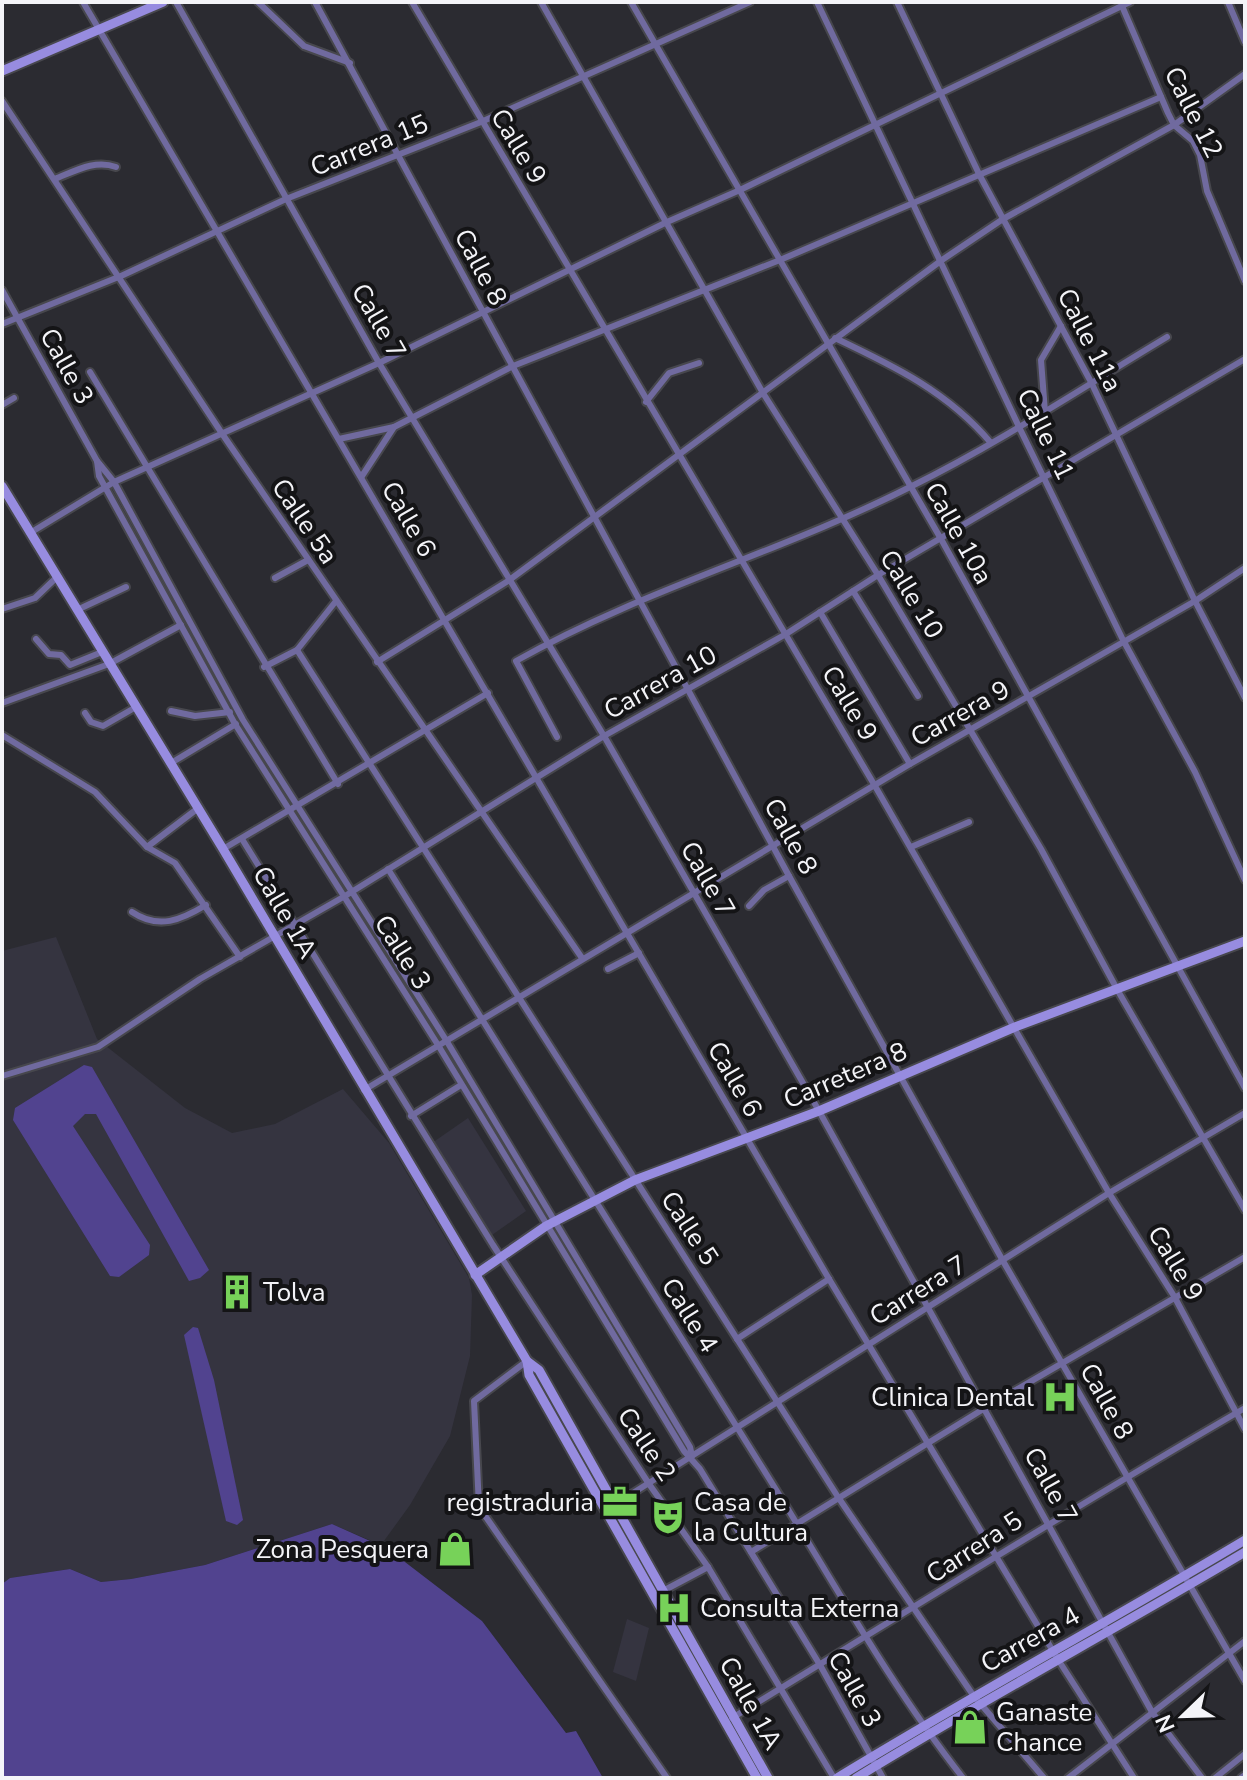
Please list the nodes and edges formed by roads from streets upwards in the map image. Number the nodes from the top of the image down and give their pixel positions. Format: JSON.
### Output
{"nodes":[{"id":1,"x":83,"y":2,"type":"edge"},
{"id":2,"x":163,"y":2,"type":"edge"},
{"id":3,"x":176,"y":2,"type":"edge"},
{"id":4,"x":258,"y":2,"type":"edge"},
{"id":5,"x":315,"y":2,"type":"edge"},
{"id":6,"x":412,"y":2,"type":"edge"},
{"id":7,"x":541,"y":2,"type":"edge"},
{"id":8,"x":631,"y":2,"type":"edge"},
{"id":9,"x":750,"y":2,"type":"edge"},
{"id":10,"x":817,"y":2,"type":"edge"},
{"id":11,"x":897,"y":2,"type":"edge"},
{"id":12,"x":1130,"y":2,"type":"edge"},
{"id":13,"x":1228,"y":2,"type":"edge"},
{"id":14,"x":1122,"y":6,"type":"junction"},
{"id":15,"x":98,"y":28,"type":"junction"},
{"id":16,"x":1245,"y":42,"type":"edge"},
{"id":17,"x":656,"y":44,"type":"junction"},
{"id":18,"x":350,"y":63,"type":"junction"},
{"id":19,"x":2,"y":71,"type":"edge"},
{"id":20,"x":1245,"y":74,"type":"edge"},
{"id":21,"x":585,"y":77,"type":"junction"},
{"id":22,"x":940,"y":94,"type":"junction"},
{"id":23,"x":1161,"y":97,"type":"junction"},
{"id":24,"x":2,"y":101,"type":"edge"},
{"id":25,"x":481,"y":122,"type":"junction"},
{"id":26,"x":876,"y":124,"type":"junction"},
{"id":27,"x":1174,"y":125,"type":"junction"},
{"id":28,"x":400,"y":153,"type":"junction"},
{"id":29,"x":116,"y":167,"type":"dead end"},
{"id":30,"x":980,"y":176,"type":"junction"},
{"id":31,"x":55,"y":179,"type":"junction"},
{"id":32,"x":740,"y":190,"type":"junction"},
{"id":33,"x":286,"y":199,"type":"junction"},
{"id":34,"x":914,"y":204,"type":"junction"},
{"id":35,"x":1003,"y":219,"type":"junction"},
{"id":36,"x":667,"y":222,"type":"junction"},
{"id":37,"x":218,"y":231,"type":"junction"},
{"id":38,"x":780,"y":260,"type":"junction"},
{"id":39,"x":942,"y":260,"type":"junction"},
{"id":40,"x":569,"y":270,"type":"junction"},
{"id":41,"x":121,"y":276,"type":"junction"},
{"id":42,"x":1245,"y":281,"type":"edge"},
{"id":43,"x":2,"y":290,"type":"edge"},
{"id":44,"x":705,"y":290,"type":"junction"},
{"id":45,"x":483,"y":314,"type":"junction"},
{"id":46,"x":18,"y":317,"type":"junction"},
{"id":47,"x":2,"y":324,"type":"edge"},
{"id":48,"x":1061,"y":326,"type":"junction"},
{"id":49,"x":605,"y":331,"type":"junction"},
{"id":50,"x":1167,"y":337,"type":"dead end"},
{"id":51,"x":835,"y":338,"type":"junction"},
{"id":52,"x":827,"y":344,"type":"junction"},
{"id":53,"x":1245,"y":359,"type":"edge"},
{"id":54,"x":379,"y":363,"type":"junction"},
{"id":55,"x":699,"y":363,"type":"dead end"},
{"id":56,"x":513,"y":366,"type":"junction"},
{"id":57,"x":90,"y":372,"type":"dead end"},
{"id":58,"x":1091,"y":382,"type":"junction"},
{"id":59,"x":763,"y":393,"type":"junction"},
{"id":60,"x":312,"y":394,"type":"junction"},
{"id":61,"x":14,"y":398,"type":"dead end"},
{"id":62,"x":646,"y":402,"type":"junction"},
{"id":63,"x":2,"y":405,"type":"edge"},
{"id":64,"x":1045,"y":412,"type":"junction"},
{"id":65,"x":411,"y":416,"type":"junction"},
{"id":66,"x":394,"y":427,"type":"junction"},
{"id":67,"x":1020,"y":429,"type":"junction"},
{"id":68,"x":223,"y":435,"type":"junction"},
{"id":69,"x":1116,"y":435,"type":"junction"},
{"id":70,"x":339,"y":439,"type":"junction"},
{"id":71,"x":991,"y":443,"type":"junction"},
{"id":72,"x":676,"y":454,"type":"junction"},
{"id":73,"x":97,"y":461,"type":"junction"},
{"id":74,"x":149,"y":468,"type":"junction"},
{"id":75,"x":362,"y":476,"type":"junction"},
{"id":76,"x":1046,"y":479,"type":"junction"},
{"id":77,"x":114,"y":482,"type":"junction"},
{"id":78,"x":2,"y":486,"type":"edge"},
{"id":79,"x":105,"y":487,"type":"junction"},
{"id":80,"x":911,"y":487,"type":"junction"},
{"id":81,"x":595,"y":513,"type":"junction"},
{"id":82,"x":841,"y":519,"type":"junction"},
{"id":83,"x":30,"y":533,"type":"junction"},
{"id":84,"x":941,"y":539,"type":"junction"},
{"id":85,"x":308,"y":560,"type":"junction"},
{"id":86,"x":742,"y":562,"type":"junction"},
{"id":87,"x":1245,"y":568,"type":"edge"},
{"id":88,"x":878,"y":575,"type":"junction"},
{"id":89,"x":57,"y":577,"type":"junction"},
{"id":90,"x":275,"y":578,"type":"dead end"},
{"id":91,"x":508,"y":581,"type":"junction"},
{"id":92,"x":126,"y":587,"type":"dead end"},
{"id":93,"x":853,"y":591,"type":"junction"},
{"id":94,"x":336,"y":601,"type":"junction"},
{"id":95,"x":639,"y":601,"type":"junction"},
{"id":96,"x":1195,"y":601,"type":"junction"},
{"id":97,"x":2,"y":609,"type":"edge"},
{"id":98,"x":77,"y":610,"type":"junction"},
{"id":99,"x":820,"y":612,"type":"junction"},
{"id":100,"x":187,"y":621,"type":"junction"},
{"id":101,"x":444,"y":621,"type":"junction"},
{"id":102,"x":179,"y":626,"type":"junction"},
{"id":103,"x":786,"y":634,"type":"junction"},
{"id":104,"x":36,"y":639,"type":"dead end"},
{"id":105,"x":1123,"y":640,"type":"junction"},
{"id":106,"x":546,"y":644,"type":"junction"},
{"id":107,"x":297,"y":650,"type":"junction"},
{"id":108,"x":102,"y":652,"type":"junction"},
{"id":109,"x":377,"y":662,"type":"junction"},
{"id":110,"x":109,"y":664,"type":"junction"},
{"id":111,"x":264,"y":667,"type":"junction"},
{"id":112,"x":689,"y":691,"type":"junction"},
{"id":113,"x":488,"y":693,"type":"junction"},
{"id":114,"x":918,"y":696,"type":"dead end"},
{"id":115,"x":1027,"y":698,"type":"junction"},
{"id":116,"x":1245,"y":698,"type":"edge"},
{"id":117,"x":2,"y":703,"type":"edge"},
{"id":118,"x":136,"y":707,"type":"junction"},
{"id":119,"x":237,"y":708,"type":"junction"},
{"id":120,"x":171,"y":711,"type":"dead end"},
{"id":121,"x":229,"y":712,"type":"junction"},
{"id":122,"x":85,"y":713,"type":"dead end"},
{"id":123,"x":243,"y":720,"type":"junction"},
{"id":124,"x":235,"y":724,"type":"junction"},
{"id":125,"x":426,"y":730,"type":"junction"},
{"id":126,"x":971,"y":730,"type":"junction"},
{"id":127,"x":2,"y":735,"type":"edge"},
{"id":128,"x":604,"y":736,"type":"junction"},
{"id":129,"x":557,"y":737,"type":"dead end"},
{"id":130,"x":170,"y":764,"type":"junction"},
{"id":131,"x":910,"y":764,"type":"junction"},
{"id":132,"x":370,"y":765,"type":"junction"},
{"id":133,"x":539,"y":776,"type":"junction"},
{"id":134,"x":338,"y":784,"type":"junction"},
{"id":135,"x":875,"y":786,"type":"junction"},
{"id":136,"x":197,"y":809,"type":"junction"},
{"id":137,"x":296,"y":809,"type":"junction"},
{"id":138,"x":484,"y":811,"type":"junction"},
{"id":139,"x":969,"y":822,"type":"dead end"},
{"id":140,"x":242,"y":839,"type":"junction"},
{"id":141,"x":147,"y":847,"type":"junction"},
{"id":142,"x":774,"y":847,"type":"junction"},
{"id":143,"x":911,"y":847,"type":"junction"},
{"id":144,"x":422,"y":848,"type":"junction"},
{"id":145,"x":223,"y":849,"type":"junction"},
{"id":146,"x":388,"y":869,"type":"junction"},
{"id":147,"x":789,"y":876,"type":"junction"},
{"id":148,"x":1245,"y":880,"type":"edge"},
{"id":149,"x":353,"y":891,"type":"junction"},
{"id":150,"x":694,"y":895,"type":"junction"},
{"id":151,"x":345,"y":896,"type":"junction"},
{"id":152,"x":206,"y":905,"type":"junction"},
{"id":153,"x":749,"y":906,"type":"dead end"},
{"id":154,"x":132,"y":912,"type":"dead end"},
{"id":155,"x":294,"y":926,"type":"junction"},
{"id":156,"x":627,"y":932,"type":"junction"},
{"id":157,"x":274,"y":938,"type":"junction"},
{"id":158,"x":1245,"y":941,"type":"edge"},
{"id":159,"x":639,"y":953,"type":"junction"},
{"id":160,"x":240,"y":957,"type":"junction"},
{"id":161,"x":582,"y":958,"type":"junction"},
{"id":162,"x":1176,"y":968,"type":"junction"},
{"id":163,"x":608,"y":969,"type":"dead end"},
{"id":164,"x":1118,"y":991,"type":"junction"},
{"id":165,"x":516,"y":998,"type":"junction"},
{"id":166,"x":481,"y":1019,"type":"junction"},
{"id":167,"x":1015,"y":1027,"type":"junction"},
{"id":168,"x":446,"y":1040,"type":"junction"},
{"id":169,"x":438,"y":1045,"type":"junction"},
{"id":170,"x":2,"y":1076,"type":"edge"},
{"id":171,"x":901,"y":1076,"type":"junction"},
{"id":172,"x":386,"y":1077,"type":"junction"},
{"id":173,"x":461,"y":1085,"type":"junction"},
{"id":174,"x":1245,"y":1088,"type":"edge"},
{"id":175,"x":364,"y":1090,"type":"junction"},
{"id":176,"x":819,"y":1111,"type":"junction"},
{"id":177,"x":1245,"y":1113,"type":"edge"},
{"id":178,"x":411,"y":1116,"type":"junction"},
{"id":179,"x":1203,"y":1137,"type":"junction"},
{"id":180,"x":748,"y":1139,"type":"junction"},
{"id":181,"x":635,"y":1180,"type":"junction"},
{"id":182,"x":1109,"y":1193,"type":"junction"},
{"id":183,"x":594,"y":1200,"type":"junction"},
{"id":184,"x":1245,"y":1210,"type":"edge"},
{"id":185,"x":556,"y":1220,"type":"junction"},
{"id":186,"x":546,"y":1226,"type":"junction"},
{"id":187,"x":500,"y":1256,"type":"junction"},
{"id":188,"x":1245,"y":1257,"type":"edge"},
{"id":189,"x":1003,"y":1261,"type":"junction"},
{"id":190,"x":475,"y":1275,"type":"junction"},
{"id":191,"x":829,"y":1279,"type":"junction"},
{"id":192,"x":1174,"y":1296,"type":"junction"},
{"id":193,"x":929,"y":1309,"type":"junction"},
{"id":194,"x":737,"y":1339,"type":"junction"},
{"id":195,"x":869,"y":1344,"type":"junction"},
{"id":196,"x":527,"y":1361,"type":"junction"},
{"id":197,"x":1063,"y":1363,"type":"junction"},
{"id":198,"x":778,"y":1404,"type":"junction"},
{"id":199,"x":985,"y":1408,"type":"junction"},
{"id":200,"x":1245,"y":1408,"type":"edge"},
{"id":201,"x":1236,"y":1413,"type":"junction"},
{"id":202,"x":737,"y":1428,"type":"junction"},
{"id":203,"x":1245,"y":1429,"type":"edge"},
{"id":204,"x":929,"y":1443,"type":"junction"},
{"id":205,"x":692,"y":1456,"type":"junction"},
{"id":206,"x":1127,"y":1480,"type":"junction"},
{"id":207,"x":649,"y":1484,"type":"junction"},
{"id":208,"x":838,"y":1497,"type":"junction"},
{"id":209,"x":610,"y":1507,"type":"junction"},
{"id":210,"x":1049,"y":1522,"type":"junction"},
{"id":211,"x":797,"y":1523,"type":"junction"},
{"id":212,"x":1245,"y":1540,"type":"edge"},
{"id":213,"x":751,"y":1552,"type":"junction"},
{"id":214,"x":1245,"y":1552,"type":"edge"},
{"id":215,"x":998,"y":1557,"type":"junction"},
{"id":216,"x":708,"y":1567,"type":"junction"},
{"id":217,"x":1187,"y":1581,"type":"junction"},
{"id":218,"x":658,"y":1593,"type":"junction"},
{"id":219,"x":914,"y":1609,"type":"junction"},
{"id":220,"x":1107,"y":1626,"type":"junction"},
{"id":221,"x":864,"y":1637,"type":"junction"},
{"id":222,"x":1245,"y":1641,"type":"edge"},
{"id":223,"x":1227,"y":1654,"type":"junction"},
{"id":224,"x":1057,"y":1657,"type":"junction"},
{"id":225,"x":820,"y":1665,"type":"junction"},
{"id":226,"x":1245,"y":1681,"type":"edge"},
{"id":227,"x":782,"y":1688,"type":"junction"},
{"id":228,"x":976,"y":1699,"type":"junction"},
{"id":229,"x":1152,"y":1712,"type":"junction"},
{"id":230,"x":730,"y":1720,"type":"junction"},
{"id":231,"x":926,"y":1730,"type":"junction"},
{"id":232,"x":1111,"y":1744,"type":"junction"},
{"id":233,"x":1245,"y":1754,"type":"edge"},
{"id":234,"x":873,"y":1762,"type":"junction"},
{"id":235,"x":1218,"y":1777,"type":"edge"},
{"id":236,"x":667,"y":1778,"type":"edge"},
{"id":237,"x":757,"y":1778,"type":"edge"},
{"id":238,"x":768,"y":1778,"type":"edge"},
{"id":239,"x":836,"y":1778,"type":"edge"},
{"id":240,"x":856,"y":1778,"type":"edge"},
{"id":241,"x":883,"y":1778,"type":"edge"},
{"id":242,"x":963,"y":1778,"type":"edge"},
{"id":243,"x":1044,"y":1778,"type":"edge"},
{"id":244,"x":1068,"y":1778,"type":"edge"},
{"id":245,"x":1134,"y":1778,"type":"edge"},
{"id":246,"x":1202,"y":1778,"type":"edge"}],
"edges":[{"from":1,"to":15,"type":"street","name":"Calle 6"},
{"from":2,"to":15,"type":"street"},
{"from":3,"to":33,"type":"street","name":"Calle 7"},
{"from":4,"to":18,"type":"street"},
{"from":5,"to":18,"type":"street","name":"Calle 8"},
{"from":6,"to":25,"type":"street","name":"Calle 9"},
{"from":7,"to":21,"type":"street","name":"Calle 10"},
{"from":8,"to":17,"type":"street","name":"Calle 10a"},
{"from":9,"to":17,"type":"street","name":"Carrera 15"},
{"from":10,"to":26,"type":"street","name":"Calle 11"},
{"from":11,"to":22,"type":"street","name":"Calle 11a"},
{"from":12,"to":14,"type":"street"},
{"from":13,"to":16,"type":"street"},
{"from":14,"to":22,"type":"street"},
{"from":14,"to":23,"type":"street","name":"Calle 12"},
{"from":15,"to":19,"type":"street"},
{"from":15,"to":37,"type":"street","name":"Calle 6"},
{"from":17,"to":21,"type":"street","name":"Carrera 15"},
{"from":17,"to":32,"type":"street","name":"Calle 10a"},
{"from":18,"to":28,"type":"street","name":"Calle 8"},
{"from":20,"to":27,"type":"street"},
{"from":21,"to":25,"type":"street","name":"Carrera 15"},
{"from":21,"to":36,"type":"street","name":"Calle 10"},
{"from":22,"to":26,"type":"street"},
{"from":22,"to":30,"type":"street","name":"Calle 11a"},
{"from":23,"to":27,"type":"street","name":"Calle 12"},
{"from":23,"to":30,"type":"street"},
{"from":24,"to":31,"type":"street","name":"Calle 5a"},
{"from":25,"to":28,"type":"street","name":"Carrera 15"},
{"from":25,"to":40,"type":"street","name":"Calle 9"},
{"from":26,"to":32,"type":"street"},
{"from":26,"to":34,"type":"street","name":"Calle 11"},
{"from":27,"to":35,"type":"street"},
{"from":27,"to":42,"type":"street","name":"Calle 12"},
{"from":28,"to":33,"type":"street","name":"Carrera 15"},
{"from":28,"to":45,"type":"street","name":"Calle 8"},
{"from":29,"to":31,"type":"street"},
{"from":30,"to":34,"type":"street"},
{"from":30,"to":35,"type":"street","name":"Calle 11a"},
{"from":31,"to":41,"type":"street","name":"Calle 5a"},
{"from":32,"to":36,"type":"street"},
{"from":32,"to":38,"type":"street","name":"Calle 10a"},
{"from":33,"to":37,"type":"street","name":"Carrera 15"},
{"from":33,"to":54,"type":"street","name":"Calle 7"},
{"from":34,"to":38,"type":"street"},
{"from":34,"to":39,"type":"street","name":"Calle 11"},
{"from":35,"to":39,"type":"street"},
{"from":35,"to":48,"type":"street","name":"Calle 11a"},
{"from":36,"to":40,"type":"street"},
{"from":36,"to":44,"type":"street","name":"Calle 10"},
{"from":37,"to":41,"type":"street","name":"Carrera 15"},
{"from":37,"to":60,"type":"street","name":"Calle 6"},
{"from":38,"to":44,"type":"street"},
{"from":38,"to":52,"type":"street","name":"Calle 10a"},
{"from":39,"to":51,"type":"street"},
{"from":39,"to":67,"type":"street","name":"Calle 11"},
{"from":40,"to":45,"type":"street"},
{"from":40,"to":49,"type":"street","name":"Calle 9"},
{"from":41,"to":46,"type":"street","name":"Carrera 15"},
{"from":41,"to":68,"type":"street","name":"Calle 5a"},
{"from":43,"to":46,"type":"street","name":"Calle 3"},
{"from":44,"to":49,"type":"street"},
{"from":44,"to":59,"type":"street","name":"Calle 10"},
{"from":45,"to":54,"type":"street"},
{"from":45,"to":56,"type":"street","name":"Calle 8"},
{"from":46,"to":47,"type":"street","name":"Carrera 15"},
{"from":46,"to":73,"type":"street","name":"Calle 3"},
{"from":48,"to":58,"type":"street","name":"Calle 11a"},
{"from":48,"to":64,"type":"street"},
{"from":49,"to":56,"type":"street"},
{"from":49,"to":62,"type":"street","name":"Calle 9"},
{"from":50,"to":58,"type":"street"},
{"from":51,"to":52,"type":"street"},
{"from":51,"to":71,"type":"street"},
{"from":52,"to":59,"type":"street"},
{"from":52,"to":80,"type":"street","name":"Calle 10a"},
{"from":53,"to":69,"type":"street","name":"Carrera 10"},
{"from":54,"to":60,"type":"street"},
{"from":54,"to":65,"type":"street","name":"Calle 7"},
{"from":55,"to":62,"type":"street"},
{"from":56,"to":65,"type":"street"},
{"from":56,"to":81,"type":"street","name":"Calle 8"},
{"from":57,"to":74,"type":"street"},
{"from":58,"to":64,"type":"street"},
{"from":58,"to":69,"type":"street","name":"Calle 11a"},
{"from":59,"to":72,"type":"street"},
{"from":59,"to":82,"type":"street","name":"Calle 10"},
{"from":60,"to":68,"type":"street"},
{"from":60,"to":70,"type":"street","name":"Calle 6"},
{"from":61,"to":63,"type":"street"},
{"from":62,"to":72,"type":"street","name":"Calle 9"},
{"from":64,"to":67,"type":"street"},
{"from":65,"to":66,"type":"street"},
{"from":65,"to":91,"type":"street","name":"Calle 7"},
{"from":66,"to":70,"type":"street"},
{"from":66,"to":75,"type":"street"},
{"from":67,"to":71,"type":"street"},
{"from":67,"to":76,"type":"street","name":"Calle 11"},
{"from":68,"to":74,"type":"street"},
{"from":68,"to":85,"type":"street","name":"Calle 5a"},
{"from":69,"to":76,"type":"street","name":"Carrera 10"},
{"from":69,"to":96,"type":"street","name":"Calle 11a"},
{"from":70,"to":75,"type":"street","name":"Calle 6"},
{"from":71,"to":80,"type":"street"},
{"from":72,"to":81,"type":"street"},
{"from":72,"to":86,"type":"street","name":"Calle 9"},
{"from":73,"to":77,"type":"street","name":"Calle 3"},
{"from":73,"to":79,"type":"street","name":"Calle 3"},
{"from":74,"to":77,"type":"street"},
{"from":74,"to":111,"type":"street"},
{"from":75,"to":101,"type":"street","name":"Calle 6"},
{"from":76,"to":84,"type":"street","name":"Carrera 10"},
{"from":76,"to":105,"type":"street","name":"Calle 11"},
{"from":77,"to":79,"type":"street"},
{"from":77,"to":100,"type":"street","name":"Calle 3"},
{"from":78,"to":83,"type":"street","name":"Calle 1A"},
{"from":79,"to":83,"type":"street"},
{"from":79,"to":102,"type":"street","name":"Calle 3"},
{"from":80,"to":82,"type":"street"},
{"from":80,"to":84,"type":"street","name":"Calle 10a"},
{"from":81,"to":91,"type":"street"},
{"from":81,"to":95,"type":"street","name":"Calle 8"},
{"from":82,"to":86,"type":"street"},
{"from":82,"to":88,"type":"street","name":"Calle 10"},
{"from":83,"to":89,"type":"street","name":"Calle 1A"},
{"from":84,"to":88,"type":"street","name":"Carrera 10"},
{"from":84,"to":115,"type":"street","name":"Calle 10a"},
{"from":85,"to":90,"type":"street"},
{"from":85,"to":94,"type":"street","name":"Calle 5a"},
{"from":86,"to":95,"type":"street"},
{"from":86,"to":103,"type":"street","name":"Calle 9"},
{"from":87,"to":96,"type":"street","name":"Carrera 9"},
{"from":88,"to":93,"type":"street","name":"Carrera 10"},
{"from":88,"to":126,"type":"street","name":"Calle 10"},
{"from":89,"to":97,"type":"street"},
{"from":89,"to":98,"type":"street","name":"Calle 1A"},
{"from":91,"to":101,"type":"street"},
{"from":91,"to":106,"type":"street","name":"Calle 7"},
{"from":92,"to":98,"type":"street"},
{"from":93,"to":99,"type":"street","name":"Carrera 10"},
{"from":93,"to":114,"type":"street"},
{"from":94,"to":107,"type":"street"},
{"from":94,"to":109,"type":"street","name":"Calle 5a"},
{"from":95,"to":106,"type":"street"},
{"from":95,"to":112,"type":"street","name":"Calle 8"},
{"from":96,"to":105,"type":"street","name":"Carrera 9"},
{"from":96,"to":116,"type":"street","name":"Calle 11a"},
{"from":98,"to":108,"type":"street","name":"Calle 1A"},
{"from":99,"to":103,"type":"street","name":"Carrera 10"},
{"from":99,"to":131,"type":"street"},
{"from":100,"to":102,"type":"street"},
{"from":100,"to":119,"type":"street","name":"Calle 3"},
{"from":101,"to":109,"type":"street"},
{"from":101,"to":113,"type":"street","name":"Calle 6"},
{"from":102,"to":110,"type":"street"},
{"from":102,"to":121,"type":"street","name":"Calle 3"},
{"from":103,"to":112,"type":"street","name":"Carrera 10"},
{"from":103,"to":135,"type":"street","name":"Calle 9"},
{"from":104,"to":108,"type":"street"},
{"from":105,"to":115,"type":"street","name":"Carrera 9"},
{"from":105,"to":148,"type":"street","name":"Calle 11"},
{"from":106,"to":128,"type":"street","name":"Calle 7"},
{"from":106,"to":129,"type":"street"},
{"from":107,"to":111,"type":"street"},
{"from":107,"to":132,"type":"street","name":"Calle 5"},
{"from":108,"to":110,"type":"street","name":"Calle 1A"},
{"from":109,"to":125,"type":"street","name":"Calle 5a"},
{"from":110,"to":117,"type":"street"},
{"from":110,"to":118,"type":"street","name":"Calle 1A"},
{"from":111,"to":134,"type":"street"},
{"from":112,"to":128,"type":"street","name":"Carrera 10"},
{"from":112,"to":142,"type":"street","name":"Calle 8"},
{"from":113,"to":125,"type":"street"},
{"from":113,"to":133,"type":"street","name":"Calle 6"},
{"from":115,"to":126,"type":"street","name":"Carrera 9"},
{"from":115,"to":162,"type":"street","name":"Calle 10a"},
{"from":118,"to":122,"type":"street"},
{"from":118,"to":130,"type":"street","name":"Calle 1A"},
{"from":119,"to":121,"type":"street"},
{"from":119,"to":123,"type":"street","name":"Calle 3"},
{"from":120,"to":121,"type":"street"},
{"from":121,"to":124,"type":"street","name":"Calle 3"},
{"from":123,"to":124,"type":"street"},
{"from":123,"to":137,"type":"street","name":"Calle 3"},
{"from":124,"to":130,"type":"street"},
{"from":124,"to":137,"type":"street","name":"Calle 3"},
{"from":125,"to":132,"type":"street"},
{"from":125,"to":138,"type":"street","name":"Calle 5a"},
{"from":126,"to":131,"type":"street","name":"Carrera 9"},
{"from":126,"to":164,"type":"street","name":"Calle 10"},
{"from":127,"to":141,"type":"street"},
{"from":128,"to":133,"type":"street","name":"Carrera 10"},
{"from":128,"to":150,"type":"street","name":"Calle 7"},
{"from":130,"to":136,"type":"street","name":"Calle 1A"},
{"from":131,"to":135,"type":"street","name":"Carrera 9"},
{"from":132,"to":134,"type":"street"},
{"from":132,"to":144,"type":"street","name":"Calle 5"},
{"from":133,"to":138,"type":"street","name":"Carrera 10"},
{"from":133,"to":156,"type":"street","name":"Calle 6"},
{"from":134,"to":137,"type":"street"},
{"from":135,"to":142,"type":"street","name":"Carrera 9"},
{"from":135,"to":143,"type":"street","name":"Calle 9"},
{"from":136,"to":141,"type":"street"},
{"from":136,"to":145,"type":"street","name":"Calle 1A"},
{"from":137,"to":140,"type":"street"},
{"from":137,"to":149,"type":"street","name":"Calle 3"},
{"from":137,"to":151,"type":"street","name":"Calle 3"},
{"from":138,"to":144,"type":"street","name":"Carrera 10"},
{"from":138,"to":161,"type":"street","name":"Calle 5a"},
{"from":139,"to":143,"type":"street"},
{"from":140,"to":145,"type":"street"},
{"from":140,"to":155,"type":"street","name":"Calle 2"},
{"from":141,"to":152,"type":"street"},
{"from":142,"to":147,"type":"street","name":"Calle 8"},
{"from":142,"to":150,"type":"street","name":"Carrera 9"},
{"from":143,"to":167,"type":"street","name":"Calle 9"},
{"from":144,"to":146,"type":"street","name":"Carrera 10"},
{"from":144,"to":165,"type":"street","name":"Calle 5"},
{"from":145,"to":157,"type":"street","name":"Calle 1A"},
{"from":146,"to":149,"type":"street","name":"Carrera 10"},
{"from":146,"to":166,"type":"street","name":"Calle 4"},
{"from":147,"to":153,"type":"street"},
{"from":147,"to":171,"type":"street","name":"Calle 8"},
{"from":149,"to":151,"type":"street","name":"Carrera 10"},
{"from":149,"to":168,"type":"street","name":"Calle 3"},
{"from":150,"to":156,"type":"street","name":"Carrera 9"},
{"from":150,"to":176,"type":"street","name":"Calle 7"},
{"from":151,"to":155,"type":"street","name":"Carrera 10"},
{"from":151,"to":169,"type":"street","name":"Calle 3"},
{"from":152,"to":154,"type":"street"},
{"from":152,"to":160,"type":"street"},
{"from":155,"to":157,"type":"street","name":"Carrera 10"},
{"from":155,"to":172,"type":"street","name":"Calle 2"},
{"from":156,"to":159,"type":"street","name":"Calle 6"},
{"from":156,"to":161,"type":"street","name":"Carrera 9"},
{"from":157,"to":160,"type":"street","name":"Carrera 10"},
{"from":157,"to":175,"type":"street","name":"Calle 1A"},
{"from":158,"to":162,"type":"street","name":"Carretera 8"},
{"from":159,"to":163,"type":"street"},
{"from":159,"to":180,"type":"street","name":"Calle 6"},
{"from":160,"to":170,"type":"street","name":"Carrera 10"},
{"from":161,"to":165,"type":"street","name":"Carrera 9"},
{"from":162,"to":164,"type":"street","name":"Carretera 8"},
{"from":162,"to":174,"type":"street","name":"Calle 10a"},
{"from":164,"to":167,"type":"street","name":"Carretera 8"},
{"from":164,"to":179,"type":"street","name":"Calle 10"},
{"from":165,"to":166,"type":"street","name":"Carrera 9"},
{"from":165,"to":181,"type":"street","name":"Calle 5"},
{"from":166,"to":168,"type":"street","name":"Carrera 9"},
{"from":166,"to":183,"type":"street","name":"Calle 4"},
{"from":167,"to":171,"type":"street","name":"Carretera 8"},
{"from":167,"to":182,"type":"street","name":"Calle 9"},
{"from":168,"to":169,"type":"street","name":"Carrera 9"},
{"from":168,"to":185,"type":"street","name":"Calle 3"},
{"from":169,"to":172,"type":"street","name":"Carrera 9"},
{"from":169,"to":173,"type":"street","name":"Calle 3"},
{"from":171,"to":176,"type":"street","name":"Carretera 8"},
{"from":171,"to":189,"type":"street","name":"Calle 8"},
{"from":172,"to":175,"type":"street","name":"Carrera 9"},
{"from":172,"to":178,"type":"street","name":"Calle 2"},
{"from":173,"to":178,"type":"street"},
{"from":173,"to":186,"type":"street","name":"Calle 3"},
{"from":175,"to":190,"type":"street","name":"Calle 1A"},
{"from":176,"to":180,"type":"street","name":"Carretera 8"},
{"from":176,"to":193,"type":"street","name":"Calle 7"},
{"from":177,"to":179,"type":"street","name":"Carrera 7"},
{"from":178,"to":187,"type":"street","name":"Calle 2"},
{"from":179,"to":182,"type":"street","name":"Carrera 7"},
{"from":179,"to":184,"type":"street","name":"Calle 10"},
{"from":180,"to":181,"type":"street","name":"Carretera 8"},
{"from":180,"to":191,"type":"street","name":"Calle 6"},
{"from":181,"to":183,"type":"street","name":"Carretera 8"},
{"from":181,"to":194,"type":"street","name":"Calle 5"},
{"from":182,"to":189,"type":"street","name":"Carrera 7"},
{"from":182,"to":192,"type":"street","name":"Calle 9"},
{"from":183,"to":185,"type":"street","name":"Carretera 8"},
{"from":183,"to":202,"type":"street","name":"Calle 4"},
{"from":185,"to":186,"type":"street","name":"Carretera 8"},
{"from":185,"to":205,"type":"street","name":"Calle 3"},
{"from":186,"to":187,"type":"street","name":"Carretera 8"},
{"from":186,"to":205,"type":"street","name":"Calle 3"},
{"from":187,"to":190,"type":"street","name":"Carretera 8"},
{"from":187,"to":207,"type":"street","name":"Calle 2"},
{"from":188,"to":192,"type":"street"},
{"from":189,"to":193,"type":"street","name":"Carrera 7"},
{"from":189,"to":197,"type":"street","name":"Calle 8"},
{"from":190,"to":196,"type":"street","name":"Calle 1A"},
{"from":191,"to":194,"type":"street"},
{"from":191,"to":195,"type":"street","name":"Calle 6"},
{"from":192,"to":197,"type":"street"},
{"from":192,"to":201,"type":"street","name":"Calle 9"},
{"from":193,"to":195,"type":"street","name":"Carrera 7"},
{"from":193,"to":199,"type":"street","name":"Calle 7"},
{"from":194,"to":198,"type":"street","name":"Calle 5"},
{"from":195,"to":198,"type":"street","name":"Carrera 7"},
{"from":195,"to":204,"type":"street","name":"Calle 6"},
{"from":196,"to":209,"type":"street","name":"Calle 1A"},
{"from":196,"to":236,"type":"street"},
{"from":197,"to":199,"type":"street"},
{"from":197,"to":206,"type":"street","name":"Calle 8"},
{"from":198,"to":202,"type":"street","name":"Carrera 7"},
{"from":198,"to":208,"type":"street","name":"Calle 5"},
{"from":199,"to":204,"type":"street"},
{"from":199,"to":210,"type":"street","name":"Calle 7"},
{"from":200,"to":201,"type":"street","name":"Carrera 5"},
{"from":201,"to":203,"type":"street","name":"Calle 9"},
{"from":201,"to":206,"type":"street","name":"Carrera 5"},
{"from":202,"to":205,"type":"street","name":"Carrera 7"},
{"from":202,"to":211,"type":"street","name":"Calle 4"},
{"from":204,"to":208,"type":"street"},
{"from":204,"to":215,"type":"street","name":"Calle 6"},
{"from":205,"to":207,"type":"street","name":"Carrera 7"},
{"from":205,"to":213,"type":"street","name":"Calle 3"},
{"from":206,"to":210,"type":"street","name":"Carrera 5"},
{"from":206,"to":217,"type":"street","name":"Calle 8"},
{"from":207,"to":209,"type":"street","name":"Carrera 7"},
{"from":207,"to":216,"type":"street","name":"Calle 2"},
{"from":208,"to":211,"type":"street"},
{"from":208,"to":219,"type":"street","name":"Calle 5"},
{"from":209,"to":218,"type":"street","name":"Calle 1A"},
{"from":210,"to":215,"type":"street","name":"Carrera 5"},
{"from":210,"to":220,"type":"street","name":"Calle 7"},
{"from":211,"to":213,"type":"street"},
{"from":211,"to":221,"type":"street","name":"Calle 4"},
{"from":212,"to":217,"type":"street","name":"Carrera 4"},
{"from":213,"to":225,"type":"street","name":"Calle 3"},
{"from":214,"to":217,"type":"street","name":"Carrera 4"},
{"from":215,"to":219,"type":"street","name":"Carrera 5"},
{"from":215,"to":224,"type":"street","name":"Calle 6"},
{"from":216,"to":218,"type":"street"},
{"from":216,"to":227,"type":"street","name":"Calle 2"},
{"from":217,"to":220,"type":"street","name":"Carrera 4"},
{"from":217,"to":223,"type":"street","name":"Calle 8"},
{"from":218,"to":230,"type":"street","name":"Calle 1A"},
{"from":219,"to":221,"type":"street","name":"Carrera 5"},
{"from":219,"to":228,"type":"street","name":"Calle 5"},
{"from":220,"to":224,"type":"street","name":"Carrera 4"},
{"from":220,"to":229,"type":"street","name":"Calle 7"},
{"from":221,"to":225,"type":"street","name":"Carrera 5"},
{"from":221,"to":231,"type":"street","name":"Calle 4"},
{"from":222,"to":223,"type":"street"},
{"from":223,"to":226,"type":"street","name":"Calle 8"},
{"from":223,"to":229,"type":"street"},
{"from":224,"to":228,"type":"street","name":"Carrera 4"},
{"from":224,"to":232,"type":"street","name":"Calle 6"},
{"from":225,"to":227,"type":"street","name":"Carrera 5"},
{"from":225,"to":234,"type":"street","name":"Calle 3"},
{"from":227,"to":230,"type":"street","name":"Carrera 5"},
{"from":227,"to":239,"type":"street","name":"Calle 2"},
{"from":228,"to":231,"type":"street","name":"Carrera 4"},
{"from":228,"to":243,"type":"street","name":"Calle 5"},
{"from":229,"to":232,"type":"street"},
{"from":229,"to":246,"type":"street","name":"Calle 7"},
{"from":230,"to":237,"type":"street","name":"Calle 1A"},
{"from":230,"to":238,"type":"street","name":"Calle 1A"},
{"from":231,"to":234,"type":"street","name":"Carrera 4"},
{"from":231,"to":242,"type":"street","name":"Calle 4"},
{"from":232,"to":244,"type":"street"},
{"from":232,"to":245,"type":"street","name":"Calle 6"},
{"from":233,"to":235,"type":"street"},
{"from":234,"to":239,"type":"street","name":"Carrera 4"},
{"from":234,"to":240,"type":"street","name":"Carrera 4"},
{"from":234,"to":241,"type":"street","name":"Calle 3"}]}
